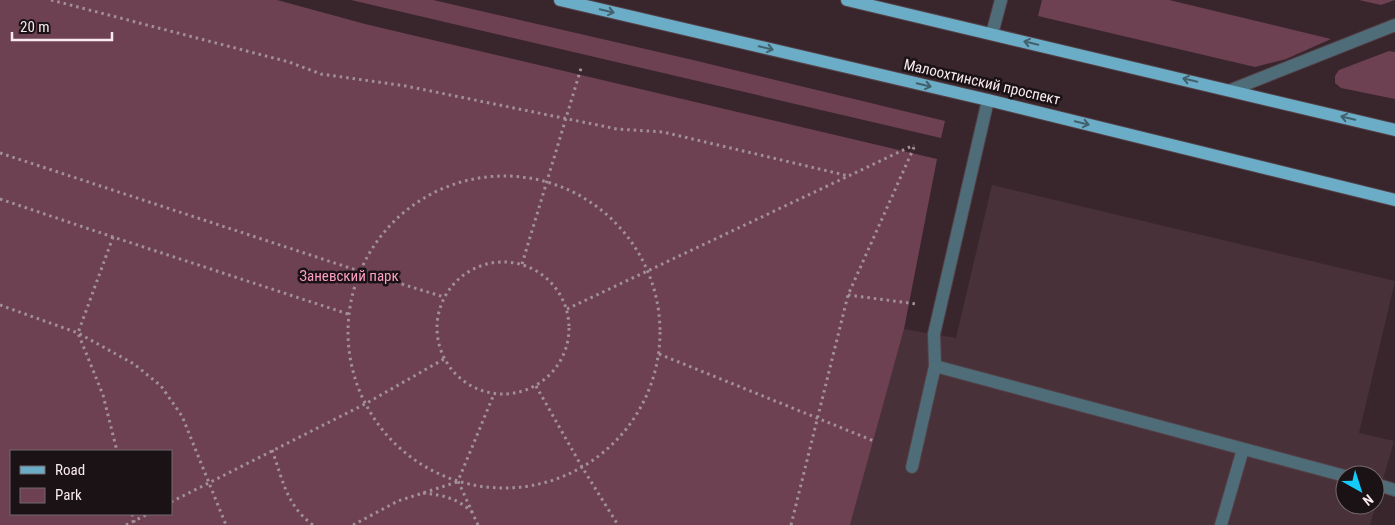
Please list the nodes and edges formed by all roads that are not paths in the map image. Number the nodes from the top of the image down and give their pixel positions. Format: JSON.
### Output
{"nodes":[{"id":1,"x":560,"y":0,"type":"edge"},
{"id":2,"x":847,"y":0,"type":"edge"},
{"id":3,"x":1001,"y":0,"type":"edge"},
{"id":4,"x":1395,"y":25,"type":"edge"},
{"id":5,"x":992,"y":34,"type":"junction"},
{"id":6,"x":1231,"y":90,"type":"junction"},
{"id":7,"x":988,"y":100,"type":"junction"},
{"id":8,"x":1395,"y":130,"type":"edge"},
{"id":9,"x":1395,"y":200,"type":"edge"},
{"id":10,"x":935,"y":366,"type":"junction"},
{"id":11,"x":1243,"y":449,"type":"junction"},
{"id":12,"x":912,"y":467,"type":"dead end"},
{"id":13,"x":1335,"y":473,"type":"edge"},
{"id":14,"x":1221,"y":525,"type":"edge"}],
"edges":[{"from":1,"to":7,"type":"main road","name":"Малоохтинский проспект","one_way":true},
{"from":2,"to":5,"type":"main road"},
{"from":3,"to":5,"type":"lane"},
{"from":4,"to":6,"type":"lane"},
{"from":6,"to":5,"type":"main road","one_way":true},
{"from":8,"to":6,"type":"main road","one_way":true},
{"from":7,"to":9,"type":"main road","name":"Малоохтинский проспект","one_way":true},
{"from":7,"to":10,"type":"lane"},
{"from":10,"to":11,"type":"lane"},
{"from":10,"to":12,"type":"lane"},
{"from":11,"to":13,"type":"lane"},
{"from":11,"to":14,"type":"lane"}]}
